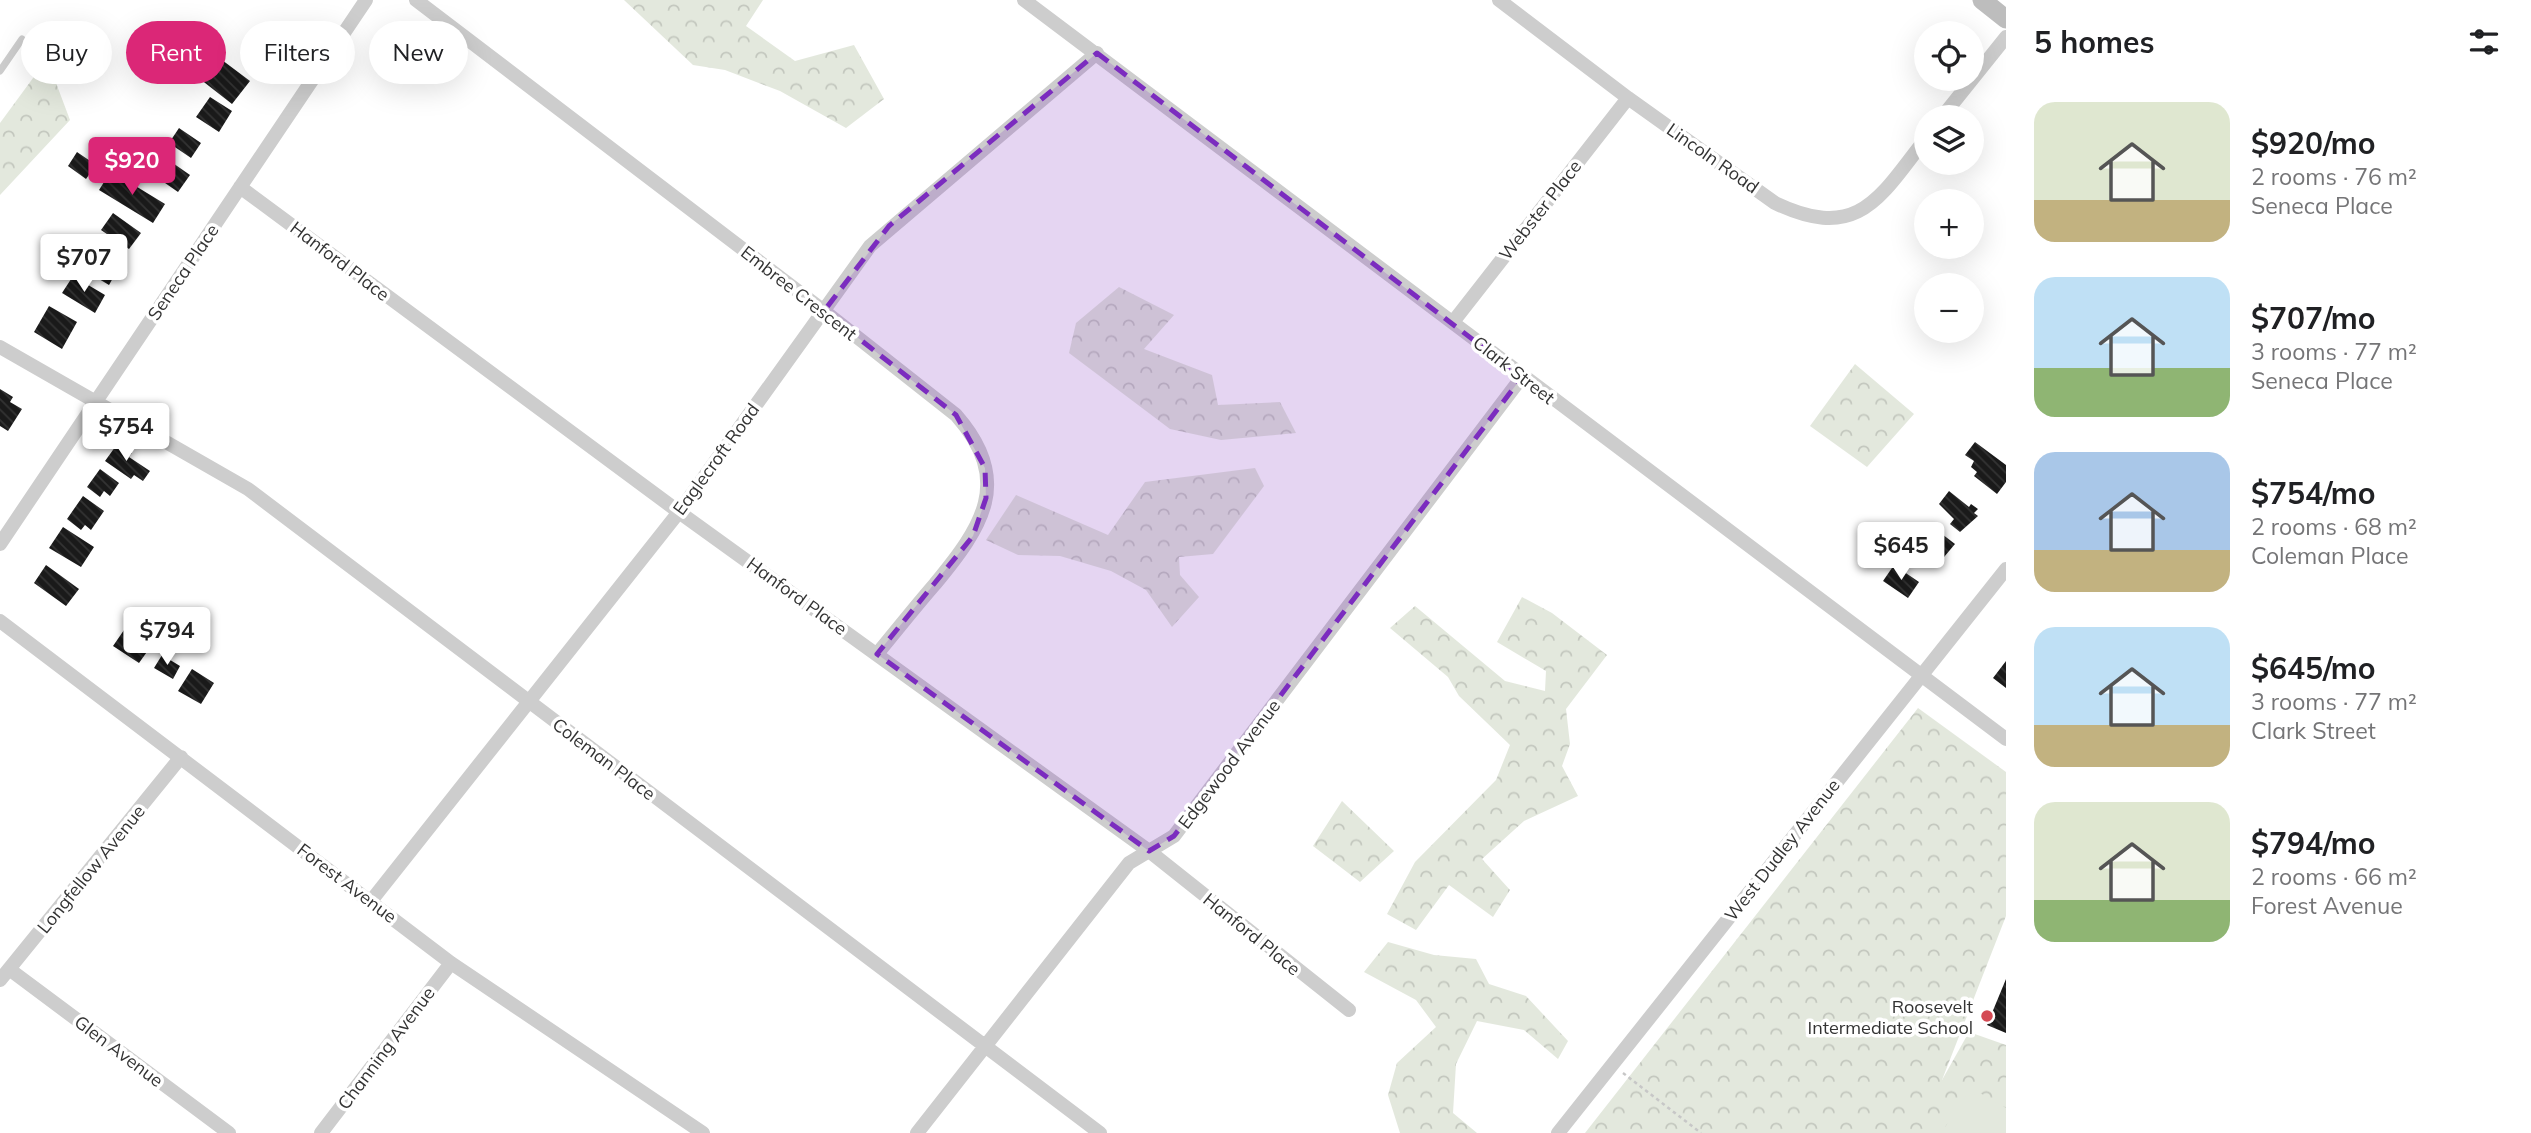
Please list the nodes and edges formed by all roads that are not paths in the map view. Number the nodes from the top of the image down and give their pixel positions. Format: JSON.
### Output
{"nodes":[{"id":1,"x":366,"y":0,"type":"edge"},
{"id":2,"x":416,"y":0,"type":"edge"},
{"id":3,"x":1024,"y":0,"type":"edge"},
{"id":4,"x":1499,"y":0,"type":"edge"},
{"id":5,"x":1982,"y":0,"type":"edge"},
{"id":6,"x":2006,"y":19,"type":"edge"},
{"id":7,"x":2006,"y":37,"type":"edge"},
{"id":8,"x":21,"y":40,"type":"edge"},
{"id":9,"x":1097,"y":53,"type":"junction"},
{"id":10,"x":0,"y":71,"type":"edge"},
{"id":11,"x":1628,"y":98,"type":"junction"},
{"id":12,"x":1952,"y":105,"type":"edge"},
{"id":13,"x":1914,"y":153,"type":"edge"},
{"id":14,"x":240,"y":187,"type":"junction"},
{"id":15,"x":824,"y":311,"type":"junction"},
{"id":16,"x":1453,"y":322,"type":"junction"},
{"id":17,"x":0,"y":347,"type":"edge"},
{"id":18,"x":1522,"y":377,"type":"junction"},
{"id":19,"x":97,"y":401,"type":"junction"},
{"id":20,"x":678,"y":512,"type":"junction"},
{"id":21,"x":0,"y":544,"type":"edge"},
{"id":22,"x":2006,"y":569,"type":"edge"},
{"id":23,"x":0,"y":621,"type":"edge"},
{"id":24,"x":877,"y":654,"type":"junction"},
{"id":25,"x":1919,"y":676,"type":"junction"},
{"id":26,"x":527,"y":702,"type":"junction"},
{"id":27,"x":2006,"y":739,"type":"edge"},
{"id":28,"x":181,"y":757,"type":"junction"},
{"id":29,"x":1149,"y":851,"type":"junction"},
{"id":30,"x":371,"y":901,"type":"junction"},
{"id":31,"x":451,"y":963,"type":"junction"},
{"id":32,"x":5,"y":974,"type":"edge"},
{"id":33,"x":1349,"y":1010,"type":"dead end"},
{"id":34,"x":986,"y":1044,"type":"junction"},
{"id":35,"x":229,"y":1133,"type":"edge"},
{"id":36,"x":321,"y":1133,"type":"edge"},
{"id":37,"x":703,"y":1133,"type":"edge"},
{"id":38,"x":917,"y":1133,"type":"edge"},
{"id":39,"x":1100,"y":1133,"type":"edge"},
{"id":40,"x":1558,"y":1133,"type":"edge"}],
"edges":[{"from":1,"to":14,"type":"street","name":"Seneca Place"},
{"from":2,"to":15,"type":"street","name":"Embree Crescent"},
{"from":3,"to":9,"type":"street","name":"Clark Street"},
{"from":4,"to":11,"type":"street","name":"Lincoln Road"},
{"from":5,"to":6,"type":"street"},
{"from":7,"to":12,"type":"street"},
{"from":8,"to":10,"type":"lane"},
{"from":9,"to":15,"type":"street","name":"Eaglecroft Road"},
{"from":9,"to":16,"type":"street","name":"Clark Street"},
{"from":11,"to":13,"type":"street","name":"Lincoln Road"},
{"from":11,"to":16,"type":"street","name":"Webster Place"},
{"from":14,"to":19,"type":"street","name":"Seneca Place"},
{"from":14,"to":20,"type":"street","name":"Hanford Place"},
{"from":15,"to":20,"type":"street","name":"Eaglecroft Road"},
{"from":15,"to":24,"type":"street","name":"Embree Crescent"},
{"from":16,"to":18,"type":"street","name":"Clark Street"},
{"from":17,"to":19,"type":"street","name":"Coleman Place"},
{"from":18,"to":25,"type":"street","name":"Clark Street"},
{"from":18,"to":29,"type":"street","name":"Edgewood Avenue"},
{"from":19,"to":21,"type":"street","name":"Seneca Place"},
{"from":19,"to":26,"type":"street","name":"Coleman Place"},
{"from":20,"to":24,"type":"street","name":"Hanford Place"},
{"from":20,"to":26,"type":"street","name":"Eaglecroft Road"},
{"from":22,"to":25,"type":"street","name":"West Dudley Avenue"},
{"from":23,"to":28,"type":"street","name":"Forest Avenue"},
{"from":24,"to":29,"type":"street","name":"Hanford Place"},
{"from":25,"to":27,"type":"street","name":"Clark Street"},
{"from":25,"to":40,"type":"street","name":"West Dudley Avenue"},
{"from":26,"to":30,"type":"street","name":"Eaglecroft Road"},
{"from":26,"to":34,"type":"street","name":"Coleman Place"},
{"from":28,"to":30,"type":"street","name":"Forest Avenue"},
{"from":28,"to":32,"type":"street","name":"Longfellow Avenue"},
{"from":29,"to":33,"type":"street","name":"Hanford Place"},
{"from":29,"to":34,"type":"street","name":"Edgewood Avenue"},
{"from":30,"to":31,"type":"street","name":"Forest Avenue"},
{"from":31,"to":36,"type":"street","name":"Channing Avenue"},
{"from":31,"to":37,"type":"street","name":"Forest Avenue"},
{"from":32,"to":35,"type":"street","name":"Glen Avenue"},
{"from":34,"to":38,"type":"street","name":"Edgewood Avenue"},
{"from":34,"to":39,"type":"street","name":"Coleman Place"}]}
